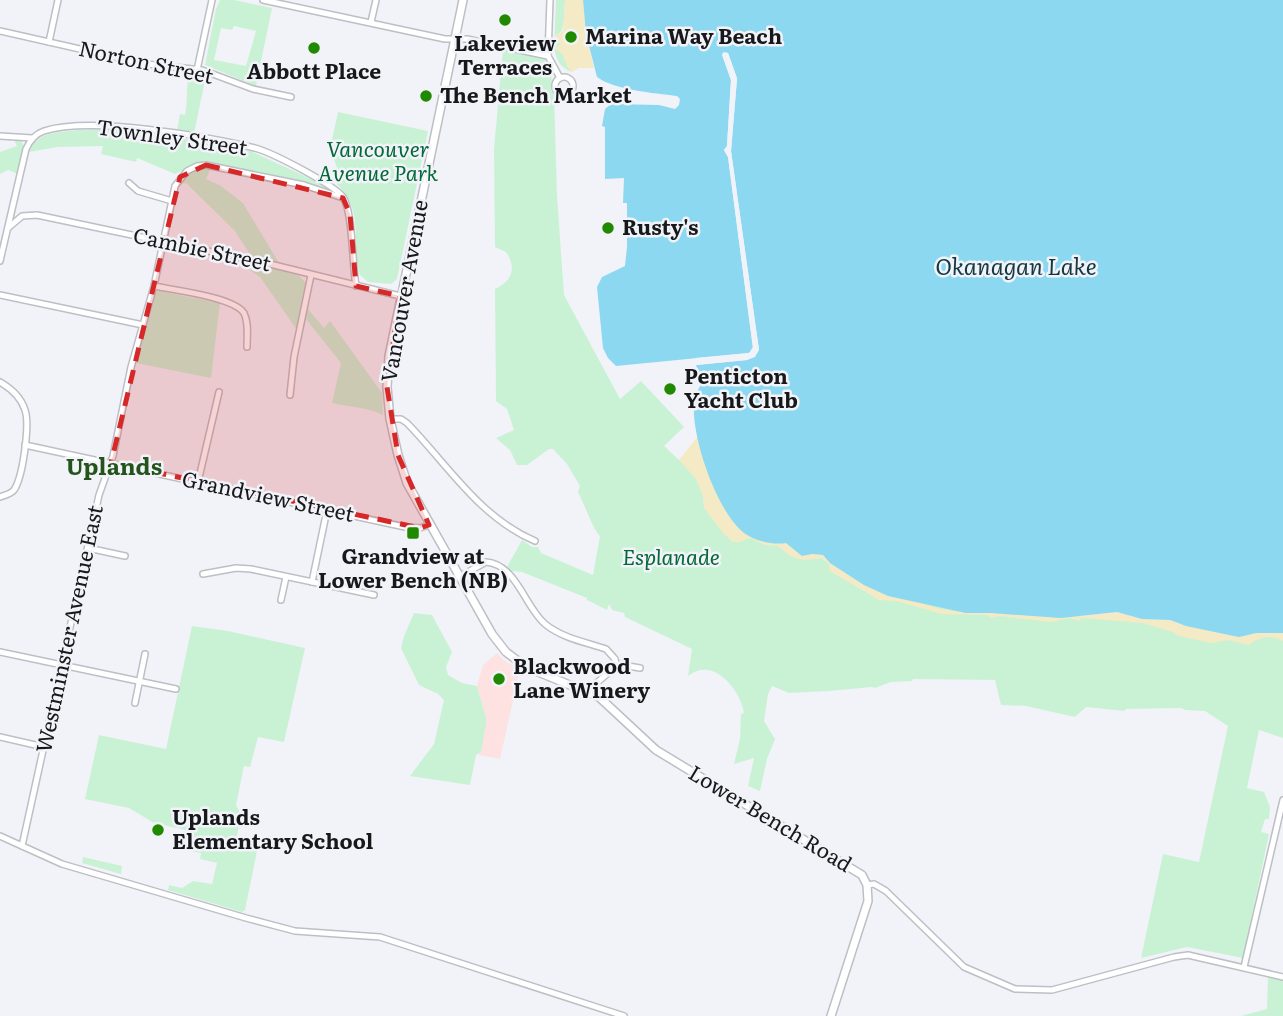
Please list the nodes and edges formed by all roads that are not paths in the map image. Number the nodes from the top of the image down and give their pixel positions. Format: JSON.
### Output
{"nodes":[{"id":1,"x":58,"y":0,"type":"edge"},
{"id":2,"x":212,"y":0,"type":"edge"},
{"id":3,"x":263,"y":0,"type":"edge"},
{"id":4,"x":376,"y":0,"type":"edge"},
{"id":5,"x":463,"y":0,"type":"edge"},
{"id":6,"x":550,"y":0,"type":"edge"},
{"id":7,"x":371,"y":22,"type":"junction"},
{"id":8,"x":0,"y":32,"type":"edge"},
{"id":9,"x":455,"y":39,"type":"junction"},
{"id":10,"x":49,"y":42,"type":"junction"},
{"id":11,"x":548,"y":56,"type":"junction"},
{"id":12,"x":197,"y":70,"type":"junction"},
{"id":13,"x":560,"y":78,"type":"dead end"},
{"id":14,"x":291,"y":97,"type":"dead end"},
{"id":15,"x":0,"y":136,"type":"edge"},
{"id":16,"x":32,"y":138,"type":"junction"},
{"id":17,"x":129,"y":183,"type":"dead end"},
{"id":18,"x":343,"y":198,"type":"junction"},
{"id":19,"x":172,"y":201,"type":"junction"},
{"id":20,"x":7,"y":229,"type":"junction"},
{"id":21,"x":164,"y":242,"type":"junction"},
{"id":22,"x":0,"y":261,"type":"edge"},
{"id":23,"x":311,"y":275,"type":"junction"},
{"id":24,"x":154,"y":286,"type":"junction"},
{"id":25,"x":356,"y":286,"type":"junction"},
{"id":26,"x":0,"y":295,"type":"edge"},
{"id":27,"x":400,"y":296,"type":"junction"},
{"id":28,"x":143,"y":326,"type":"junction"},
{"id":29,"x":247,"y":346,"type":"dead end"},
{"id":30,"x":0,"y":382,"type":"edge"},
{"id":31,"x":219,"y":392,"type":"dead end"},
{"id":32,"x":290,"y":395,"type":"dead end"},
{"id":33,"x":390,"y":419,"type":"junction"},
{"id":34,"x":25,"y":445,"type":"junction"},
{"id":35,"x":110,"y":463,"type":"junction"},
{"id":36,"x":198,"y":482,"type":"junction"},
{"id":37,"x":0,"y":497,"type":"edge"},
{"id":38,"x":327,"y":510,"type":"junction"},
{"id":39,"x":429,"y":525,"type":"junction"},
{"id":40,"x":535,"y":541,"type":"dead end"},
{"id":41,"x":88,"y":548,"type":"junction"},
{"id":42,"x":125,"y":556,"type":"dead end"},
{"id":43,"x":203,"y":574,"type":"dead end"},
{"id":44,"x":286,"y":577,"type":"junction"},
{"id":45,"x":459,"y":577,"type":"junction"},
{"id":46,"x":312,"y":582,"type":"junction"},
{"id":47,"x":374,"y":596,"type":"dead end"},
{"id":48,"x":281,"y":600,"type":"dead end"},
{"id":49,"x":0,"y":652,"type":"edge"},
{"id":50,"x":145,"y":654,"type":"dead end"},
{"id":51,"x":616,"y":664,"type":"junction"},
{"id":52,"x":62,"y":665,"type":"junction"},
{"id":53,"x":640,"y":668,"type":"dead end"},
{"id":54,"x":139,"y":681,"type":"junction"},
{"id":55,"x":176,"y":689,"type":"dead end"},
{"id":56,"x":587,"y":691,"type":"junction"},
{"id":57,"x":135,"y":703,"type":"dead end"},
{"id":58,"x":0,"y":737,"type":"edge"},
{"id":59,"x":44,"y":747,"type":"junction"},
{"id":60,"x":1283,"y":800,"type":"edge"},
{"id":61,"x":0,"y":836,"type":"edge"},
{"id":62,"x":22,"y":846,"type":"junction"},
{"id":63,"x":867,"y":884,"type":"junction"},
{"id":64,"x":1244,"y":967,"type":"junction"},
{"id":65,"x":1283,"y":976,"type":"edge"},
{"id":66,"x":624,"y":1016,"type":"edge"},
{"id":67,"x":831,"y":1016,"type":"edge"}],
"edges":[{"from":1,"to":10,"type":"street"},
{"from":2,"to":12,"type":"street"},
{"from":3,"to":7,"type":"street"},
{"from":4,"to":7,"type":"street"},
{"from":5,"to":9,"type":"street","name":"Vancouver Avenue"},
{"from":6,"to":11,"type":"street"},
{"from":7,"to":9,"type":"street"},
{"from":8,"to":10,"type":"street","name":"Norton Street"},
{"from":9,"to":11,"type":"street"},
{"from":9,"to":27,"type":"street","name":"Vancouver Avenue"},
{"from":10,"to":12,"type":"street","name":"Norton Street"},
{"from":11,"to":13,"type":"street"},
{"from":12,"to":14,"type":"street","name":"Norton Street"},
{"from":15,"to":16,"type":"street","name":"Townley Street"},
{"from":16,"to":18,"type":"street","name":"Townley Street"},
{"from":16,"to":20,"type":"street"},
{"from":17,"to":19,"type":"street"},
{"from":18,"to":19,"type":"street","name":"Westminster Avenue East"},
{"from":18,"to":25,"type":"street"},
{"from":19,"to":21,"type":"street","name":"Westminster Avenue East"},
{"from":20,"to":21,"type":"street","name":"Cambie Street"},
{"from":20,"to":22,"type":"street"},
{"from":21,"to":23,"type":"street","name":"Cambie Street"},
{"from":21,"to":24,"type":"street","name":"Westminster Avenue East"},
{"from":23,"to":25,"type":"street","name":"Cambie Street"},
{"from":23,"to":32,"type":"street"},
{"from":24,"to":28,"type":"street","name":"Westminster Avenue East"},
{"from":24,"to":29,"type":"street"},
{"from":25,"to":27,"type":"street","name":"Cambie Street"},
{"from":26,"to":28,"type":"street"},
{"from":27,"to":33,"type":"street","name":"Vancouver Avenue"},
{"from":28,"to":35,"type":"street","name":"Westminster Avenue East"},
{"from":30,"to":34,"type":"street"},
{"from":31,"to":36,"type":"street"},
{"from":33,"to":39,"type":"street","name":"Lower Bench Road"},
{"from":33,"to":40,"type":"street"},
{"from":34,"to":35,"type":"street","name":"Grandview Street"},
{"from":34,"to":37,"type":"street"},
{"from":35,"to":36,"type":"street","name":"Grandview Street"},
{"from":35,"to":41,"type":"street","name":"Westminster Avenue East"},
{"from":36,"to":38,"type":"street","name":"Grandview Street"},
{"from":38,"to":39,"type":"street","name":"Grandview Street"},
{"from":38,"to":46,"type":"street"},
{"from":39,"to":45,"type":"street","name":"Lower Bench Road"},
{"from":41,"to":42,"type":"street"},
{"from":41,"to":52,"type":"street","name":"Westminster Avenue East"},
{"from":43,"to":44,"type":"street"},
{"from":44,"to":46,"type":"street"},
{"from":44,"to":48,"type":"street"},
{"from":45,"to":51,"type":"street"},
{"from":45,"to":56,"type":"street","name":"Lower Bench Road"},
{"from":46,"to":47,"type":"street"},
{"from":49,"to":52,"type":"street"},
{"from":50,"to":54,"type":"street"},
{"from":51,"to":53,"type":"street"},
{"from":51,"to":56,"type":"street"},
{"from":52,"to":54,"type":"street"},
{"from":52,"to":59,"type":"street","name":"Westminster Avenue East"},
{"from":54,"to":55,"type":"street"},
{"from":54,"to":57,"type":"street"},
{"from":56,"to":63,"type":"street","name":"Lower Bench Road"},
{"from":58,"to":59,"type":"street"},
{"from":59,"to":62,"type":"street","name":"Westminster Avenue East"},
{"from":60,"to":64,"type":"street"},
{"from":61,"to":62,"type":"street"},
{"from":62,"to":66,"type":"street"},
{"from":63,"to":64,"type":"street","name":"Lower Bench Road"},
{"from":63,"to":67,"type":"street"},
{"from":64,"to":65,"type":"street","name":"Lower Bench Road"}]}
